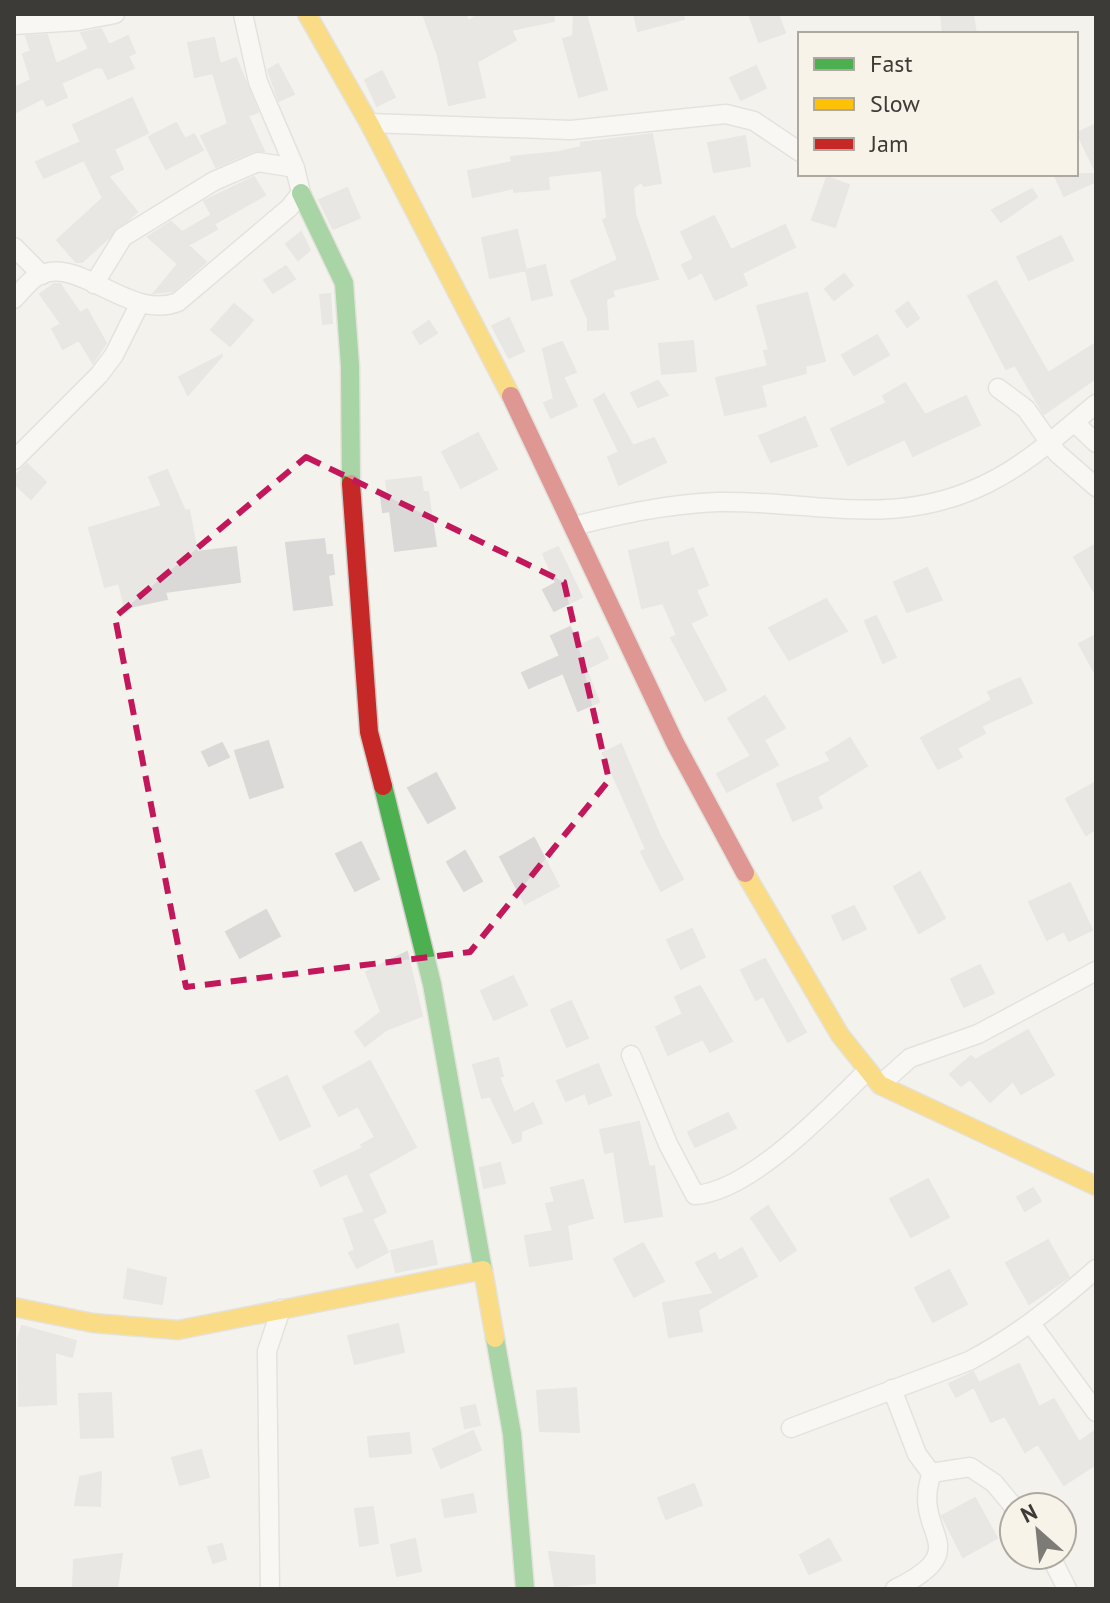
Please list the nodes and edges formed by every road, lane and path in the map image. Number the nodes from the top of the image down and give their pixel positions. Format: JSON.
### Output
{"nodes":[{"id":1,"x":115,"y":14,"type":"edge"},
{"id":2,"x":243,"y":14,"type":"edge"},
{"id":3,"x":307,"y":14,"type":"edge"},
{"id":4,"x":14,"y":25,"type":"edge"},
{"id":5,"x":369,"y":123,"type":"junction"},
{"id":6,"x":798,"y":151,"type":"edge"},
{"id":7,"x":295,"y":168,"type":"junction"},
{"id":8,"x":301,"y":193,"type":"junction"},
{"id":9,"x":14,"y":247,"type":"edge"},
{"id":10,"x":42,"y":275,"type":"junction"},
{"id":11,"x":94,"y":284,"type":"junction"},
{"id":12,"x":14,"y":299,"type":"edge"},
{"id":13,"x":140,"y":303,"type":"junction"},
{"id":14,"x":998,"y":388,"type":"dead end"},
{"id":15,"x":1096,"y":404,"type":"edge"},
{"id":16,"x":1074,"y":422,"type":"junction"},
{"id":17,"x":1050,"y":441,"type":"junction"},
{"id":18,"x":1096,"y":443,"type":"edge"},
{"id":19,"x":14,"y":460,"type":"edge"},
{"id":20,"x":1096,"y":487,"type":"edge"},
{"id":21,"x":574,"y":526,"type":"junction"},
{"id":22,"x":1096,"y":971,"type":"edge"},
{"id":23,"x":631,"y":1055,"type":"dead end"},
{"id":24,"x":873,"y":1079,"type":"junction"},
{"id":25,"x":1096,"y":1186,"type":"edge"},
{"id":26,"x":1096,"y":1269,"type":"edge"},
{"id":27,"x":483,"y":1270,"type":"junction"},
{"id":28,"x":14,"y":1307,"type":"edge"},
{"id":29,"x":281,"y":1309,"type":"junction"},
{"id":30,"x":1032,"y":1325,"type":"junction"},
{"id":31,"x":892,"y":1389,"type":"junction"},
{"id":32,"x":1096,"y":1412,"type":"edge"},
{"id":33,"x":791,"y":1428,"type":"dead end"},
{"id":34,"x":932,"y":1473,"type":"junction"},
{"id":35,"x":1001,"y":1491,"type":"edge"},
{"id":36,"x":1058,"y":1571,"type":"edge"},
{"id":37,"x":270,"y":1589,"type":"edge"},
{"id":38,"x":525,"y":1589,"type":"edge"},
{"id":39,"x":895,"y":1589,"type":"edge"},
{"id":40,"x":1067,"y":1589,"type":"edge"}],
"edges":[{"from":1,"to":4,"type":"street"},
{"from":2,"to":7,"type":"street"},
{"from":3,"to":5,"type":"street"},
{"from":5,"to":6,"type":"street"},
{"from":5,"to":21,"type":"street"},
{"from":7,"to":8,"type":"street"},
{"from":7,"to":11,"type":"street"},
{"from":8,"to":13,"type":"street"},
{"from":8,"to":27,"type":"street"},
{"from":9,"to":10,"type":"street"},
{"from":10,"to":11,"type":"street"},
{"from":10,"to":12,"type":"street"},
{"from":11,"to":13,"type":"street"},
{"from":13,"to":19,"type":"street"},
{"from":14,"to":17,"type":"street"},
{"from":15,"to":16,"type":"street"},
{"from":16,"to":17,"type":"street"},
{"from":16,"to":18,"type":"street"},
{"from":17,"to":20,"type":"street"},
{"from":17,"to":21,"type":"street"},
{"from":21,"to":24,"type":"street"},
{"from":22,"to":24,"type":"street"},
{"from":23,"to":24,"type":"street"},
{"from":24,"to":25,"type":"street"},
{"from":26,"to":30,"type":"street"},
{"from":27,"to":29,"type":"street"},
{"from":27,"to":38,"type":"street"},
{"from":28,"to":29,"type":"street"},
{"from":29,"to":37,"type":"street"},
{"from":30,"to":31,"type":"street"},
{"from":30,"to":32,"type":"street"},
{"from":31,"to":33,"type":"street"},
{"from":31,"to":34,"type":"street"},
{"from":34,"to":35,"type":"street"},
{"from":34,"to":39,"type":"street"},
{"from":36,"to":40,"type":"street"}]}
